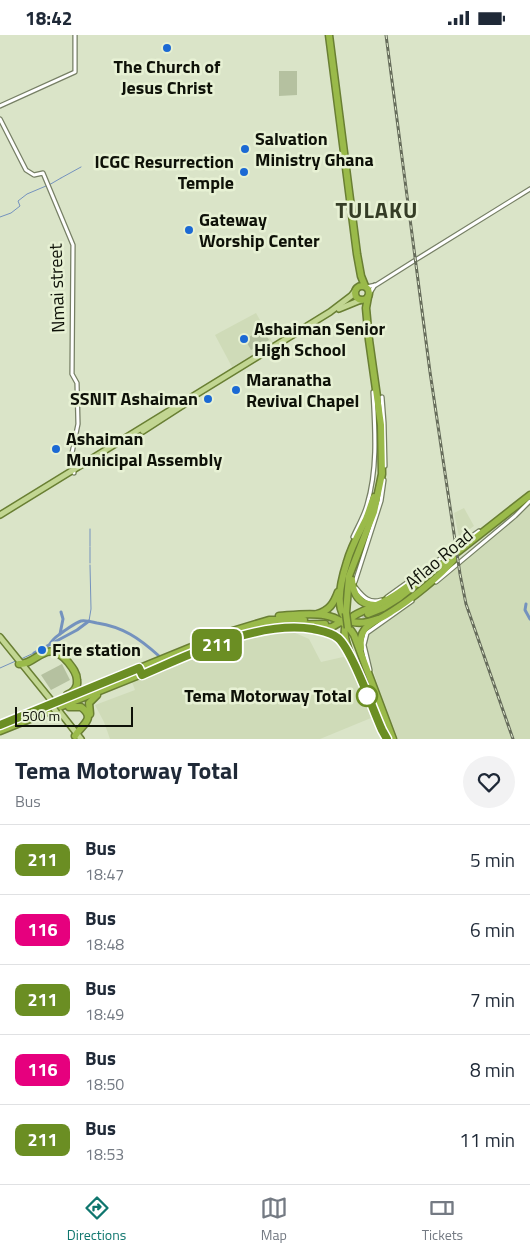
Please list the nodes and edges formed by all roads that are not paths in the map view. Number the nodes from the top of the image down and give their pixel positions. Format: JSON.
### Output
{"nodes":[{"id":1,"x":75,"y":35,"type":"edge"},
{"id":2,"x":329,"y":35,"type":"edge"},
{"id":3,"x":0,"y":107,"type":"edge"},
{"id":4,"x":0,"y":119,"type":"edge"},
{"id":5,"x":530,"y":189,"type":"edge"},
{"id":6,"x":361,"y":276,"type":"junction"},
{"id":7,"x":376,"y":285,"type":"junction"},
{"id":8,"x":357,"y":289,"type":"junction"},
{"id":9,"x":367,"y":291,"type":"junction"},
{"id":10,"x":361,"y":300,"type":"junction"},
{"id":11,"x":366,"y":308,"type":"junction"},
{"id":12,"x":242,"y":367,"type":"junction"},
{"id":13,"x":376,"y":387,"type":"junction"},
{"id":14,"x":382,"y":397,"type":"dead end"},
{"id":15,"x":74,"y":471,"type":"junction"},
{"id":16,"x":530,"y":495,"type":"edge"},
{"id":17,"x":374,"y":497,"type":"junction"},
{"id":18,"x":530,"y":500,"type":"edge"},
{"id":19,"x":0,"y":517,"type":"edge"},
{"id":20,"x":504,"y":517,"type":"junction"},
{"id":21,"x":371,"y":521,"type":"junction"},
{"id":22,"x":363,"y":536,"type":"junction"},
{"id":23,"x":454,"y":557,"type":"junction"},
{"id":24,"x":347,"y":560,"type":"junction"},
{"id":25,"x":354,"y":583,"type":"junction"},
{"id":26,"x":341,"y":584,"type":"junction"},
{"id":27,"x":381,"y":603,"type":"junction"},
{"id":28,"x":314,"y":614,"type":"junction"},
{"id":29,"x":369,"y":615,"type":"tunnel mouth"},
{"id":30,"x":378,"y":619,"type":"junction"},
{"id":31,"x":346,"y":621,"type":"junction"},
{"id":32,"x":303,"y":628,"type":"junction"},
{"id":33,"x":226,"y":633,"type":"junction"},
{"id":34,"x":0,"y":637,"type":"edge"},
{"id":35,"x":234,"y":637,"type":"junction"},
{"id":36,"x":351,"y":657,"type":"junction"},
{"id":37,"x":362,"y":657,"type":"junction"},
{"id":38,"x":24,"y":665,"type":"junction"},
{"id":39,"x":140,"y":672,"type":"junction"},
{"id":40,"x":111,"y":687,"type":"junction"},
{"id":41,"x":50,"y":701,"type":"junction"},
{"id":42,"x":29,"y":716,"type":"junction"},
{"id":43,"x":0,"y":725,"type":"edge"},
{"id":44,"x":0,"y":731,"type":"edge"},
{"id":45,"x":77,"y":735,"type":"edge"},
{"id":46,"x":391,"y":739,"type":"edge"}],
"edges":[{"from":1,"to":3,"type":"street"},
{"from":2,"to":6,"type":"highway"},
{"from":4,"to":15,"type":"street","name":"Nmai street"},
{"from":5,"to":7,"type":"street"},
{"from":6,"to":8,"type":"highway"},
{"from":6,"to":9,"type":"highway"},
{"from":7,"to":9,"type":"street"},
{"from":7,"to":9,"type":"street"},
{"from":8,"to":9,"type":"highway"},
{"from":8,"to":10,"type":"highway"},
{"from":8,"to":12,"type":"main road"},
{"from":9,"to":10,"type":"highway"},
{"from":9,"to":11,"type":"highway"},
{"from":10,"to":11,"type":"highway"},
{"from":10,"to":12,"type":"main road"},
{"from":11,"to":13,"type":"highway"},
{"from":12,"to":15,"type":"main road"},
{"from":13,"to":17,"type":"highway"},
{"from":13,"to":21,"type":"highway"},
{"from":13,"to":24,"type":"street"},
{"from":14,"to":25,"type":"street"},
{"from":15,"to":19,"type":"main road"},
{"from":16,"to":20,"type":"highway","name":"Aflao Road"},
{"from":17,"to":22,"type":"highway"},
{"from":17,"to":24,"type":"highway"},
{"from":18,"to":23,"type":"highway","name":"Aflao Road"},
{"from":18,"to":46,"type":"street","name":"Aflao Road"},
{"from":20,"to":23,"type":"highway","name":"Aflao Road"},
{"from":20,"to":25,"type":"street","name":"Aflao Road"},
{"from":21,"to":22,"type":"highway"},
{"from":21,"to":25,"type":"highway"},
{"from":22,"to":46,"type":"highway","bridge":true},
{"from":23,"to":27,"type":"highway"},
{"from":23,"to":29,"type":"highway","name":"Aflao Road"},
{"from":23,"to":30,"type":"highway"},
{"from":24,"to":26,"type":"highway"},
{"from":25,"to":27,"type":"highway"},
{"from":25,"to":31,"type":"highway"},
{"from":26,"to":28,"type":"highway"},
{"from":26,"to":31,"type":"highway"},
{"from":27,"to":31,"type":"highway"},
{"from":28,"to":31,"type":"highway"},
{"from":28,"to":33,"type":"highway"},
{"from":30,"to":31,"type":"highway"},
{"from":30,"to":37,"type":"highway"},
{"from":31,"to":32,"type":"highway"},
{"from":31,"to":36,"type":"highway"},
{"from":31,"to":37,"type":"highway"},
{"from":32,"to":35,"type":"highway"},
{"from":32,"to":36,"type":"highway"},
{"from":33,"to":35,"type":"highway"},
{"from":33,"to":39,"type":"highway"},
{"from":34,"to":38,"type":"main road"},
{"from":35,"to":39,"type":"highway"},
{"from":36,"to":46,"type":"highway"},
{"from":37,"to":46,"type":"highway"},
{"from":38,"to":41,"type":"main road"},
{"from":38,"to":41,"type":"main road"},
{"from":38,"to":42,"type":"highway"},
{"from":39,"to":40,"type":"highway"},
{"from":39,"to":42,"type":"highway"},
{"from":40,"to":42,"type":"highway"},
{"from":40,"to":45,"type":"highway"},
{"from":41,"to":45,"type":"main road","bridge":true},
{"from":42,"to":43,"type":"highway"},
{"from":42,"to":44,"type":"highway"},
{"from":42,"to":45,"type":"highway"}]}
